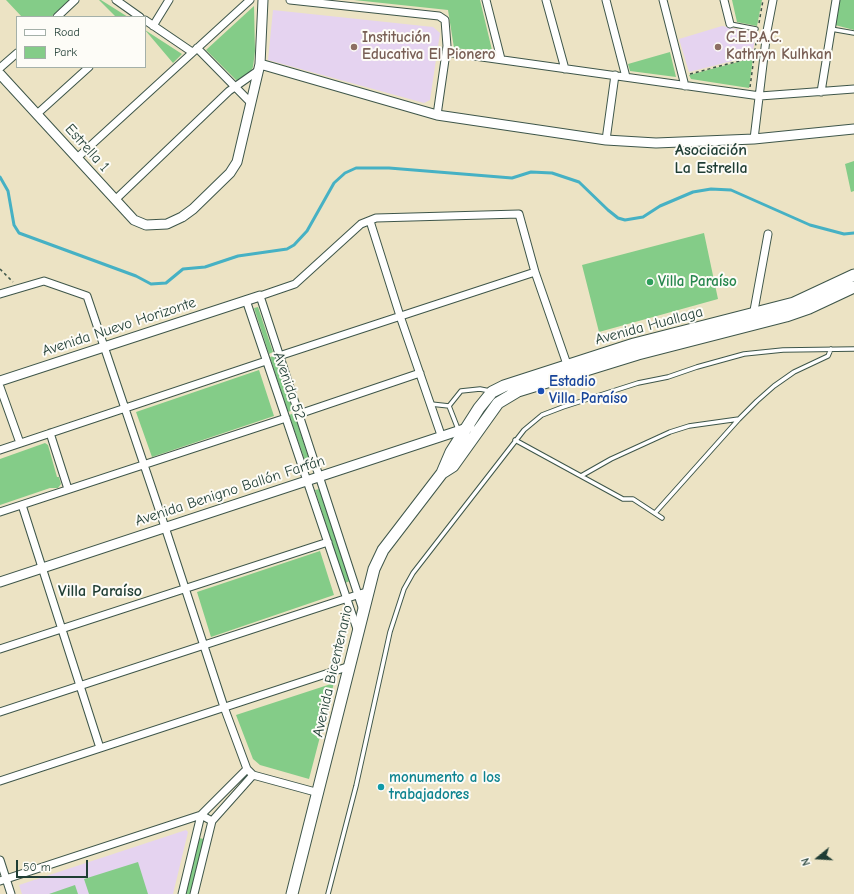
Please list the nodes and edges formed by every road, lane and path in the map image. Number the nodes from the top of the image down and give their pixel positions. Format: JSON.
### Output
{"nodes":[{"id":1,"x":75,"y":0,"type":"edge"},
{"id":2,"x":116,"y":0,"type":"edge"},
{"id":3,"x":169,"y":0,"type":"edge"},
{"id":4,"x":250,"y":0,"type":"edge"},
{"id":5,"x":263,"y":0,"type":"edge"},
{"id":6,"x":290,"y":0,"type":"edge"},
{"id":7,"x":486,"y":0,"type":"edge"},
{"id":8,"x":546,"y":0,"type":"edge"},
{"id":9,"x":606,"y":0,"type":"edge"},
{"id":10,"x":663,"y":0,"type":"edge"},
{"id":11,"x":724,"y":0,"type":"edge"},
{"id":12,"x":763,"y":0,"type":"edge"},
{"id":13,"x":773,"y":0,"type":"edge"},
{"id":14,"x":836,"y":0,"type":"edge"},
{"id":15,"x":57,"y":16,"type":"edge"},
{"id":16,"x":139,"y":16,"type":"edge"},
{"id":17,"x":146,"y":21,"type":"edge"},
{"id":18,"x":730,"y":24,"type":"joint"},
{"id":19,"x":153,"y":26,"type":"junction"},
{"id":20,"x":756,"y":29,"type":"dead end"},
{"id":21,"x":831,"y":29,"type":"junction"},
{"id":22,"x":854,"y":33,"type":"edge"},
{"id":23,"x":195,"y":50,"type":"junction"},
{"id":24,"x":446,"y":52,"type":"junction"},
{"id":25,"x":16,"y":54,"type":"edge"},
{"id":26,"x":754,"y":57,"type":"junction"},
{"id":27,"x":501,"y":59,"type":"junction"},
{"id":28,"x":259,"y":67,"type":"junction"},
{"id":29,"x":0,"y":68,"type":"edge"},
{"id":30,"x":88,"y":68,"type":"edge"},
{"id":31,"x":565,"y":68,"type":"junction"},
{"id":32,"x":0,"y":74,"type":"edge"},
{"id":33,"x":615,"y":75,"type":"junction"},
{"id":34,"x":626,"y":77,"type":"junction"},
{"id":35,"x":687,"y":83,"type":"junction"},
{"id":36,"x":236,"y":88,"type":"junction"},
{"id":37,"x":750,"y":89,"type":"dead end"},
{"id":38,"x":854,"y":89,"type":"edge"},
{"id":39,"x":821,"y":92,"type":"junction"},
{"id":40,"x":760,"y":96,"type":"junction"},
{"id":41,"x":251,"y":103,"type":"junction"},
{"id":42,"x":37,"y":114,"type":"junction"},
{"id":43,"x":437,"y":115,"type":"junction"},
{"id":44,"x":854,"y":129,"type":"edge"},
{"id":45,"x":754,"y":139,"type":"junction"},
{"id":46,"x":606,"y":140,"type":"junction"},
{"id":47,"x":77,"y":158,"type":"junction"},
{"id":48,"x":115,"y":200,"type":"junction"},
{"id":49,"x":370,"y":221,"type":"junction"},
{"id":50,"x":768,"y":234,"type":"dead end"},
{"id":51,"x":0,"y":269,"type":"edge"},
{"id":52,"x":535,"y":272,"type":"junction"},
{"id":53,"x":854,"y":275,"type":"edge"},
{"id":54,"x":19,"y":287,"type":"junction"},
{"id":55,"x":854,"y":287,"type":"edge"},
{"id":56,"x":0,"y":294,"type":"edge"},
{"id":57,"x":260,"y":296,"type":"junction"},
{"id":58,"x":246,"y":300,"type":"junction"},
{"id":59,"x":400,"y":316,"type":"junction"},
{"id":60,"x":753,"y":319,"type":"junction"},
{"id":61,"x":104,"y":348,"type":"junction"},
{"id":62,"x":831,"y":349,"type":"junction"},
{"id":63,"x":854,"y":349,"type":"edge"},
{"id":64,"x":279,"y":356,"type":"junction"},
{"id":65,"x":266,"y":361,"type":"junction"},
{"id":66,"x":569,"y":371,"type":"junction"},
{"id":67,"x":420,"y":373,"type":"junction"},
{"id":68,"x":0,"y":381,"type":"edge"},
{"id":69,"x":0,"y":387,"type":"edge"},
{"id":70,"x":492,"y":392,"type":"junction"},
{"id":71,"x":430,"y":404,"type":"junction"},
{"id":72,"x":449,"y":406,"type":"junction"},
{"id":73,"x":125,"y":408,"type":"junction"},
{"id":74,"x":299,"y":414,"type":"junction"},
{"id":75,"x":286,"y":418,"type":"junction"},
{"id":76,"x":738,"y":419,"type":"junction"},
{"id":77,"x":481,"y":426,"type":"junction"},
{"id":78,"x":463,"y":429,"type":"junction"},
{"id":79,"x":50,"y":433,"type":"junction"},
{"id":80,"x":441,"y":435,"type":"junction"},
{"id":81,"x":515,"y":440,"type":"junction"},
{"id":82,"x":20,"y":443,"type":"junction"},
{"id":83,"x":0,"y":450,"type":"edge"},
{"id":84,"x":145,"y":465,"type":"junction"},
{"id":85,"x":442,"y":473,"type":"junction"},
{"id":86,"x":320,"y":476,"type":"junction"},
{"id":87,"x":581,"y":476,"type":"junction"},
{"id":88,"x":307,"y":481,"type":"junction"},
{"id":89,"x":68,"y":489,"type":"junction"},
{"id":90,"x":22,"y":505,"type":"junction"},
{"id":91,"x":0,"y":512,"type":"edge"},
{"id":92,"x":655,"y":513,"type":"junction"},
{"id":93,"x":662,"y":518,"type":"dead end"},
{"id":94,"x":166,"y":527,"type":"junction"},
{"id":95,"x":328,"y":542,"type":"junction"},
{"id":96,"x":41,"y":568,"type":"junction"},
{"id":97,"x":0,"y":582,"type":"edge"},
{"id":98,"x":186,"y":589,"type":"junction"},
{"id":99,"x":363,"y":593,"type":"junction"},
{"id":100,"x":346,"y":598,"type":"junction"},
{"id":101,"x":62,"y":630,"type":"junction"},
{"id":102,"x":358,"y":632,"type":"junction"},
{"id":103,"x":204,"y":646,"type":"junction"},
{"id":104,"x":0,"y":650,"type":"edge"},
{"id":105,"x":350,"y":666,"type":"junction"},
{"id":106,"x":81,"y":687,"type":"junction"},
{"id":107,"x":224,"y":707,"type":"junction"},
{"id":108,"x":0,"y":712,"type":"edge"},
{"id":109,"x":100,"y":748,"type":"junction"},
{"id":110,"x":246,"y":769,"type":"junction"},
{"id":111,"x":253,"y":774,"type":"junction"},
{"id":112,"x":0,"y":781,"type":"edge"},
{"id":113,"x":319,"y":793,"type":"junction"},
{"id":114,"x":201,"y":815,"type":"junction"},
{"id":115,"x":212,"y":821,"type":"junction"},
{"id":116,"x":0,"y":860,"type":"edge"},
{"id":117,"x":3,"y":880,"type":"edge"},
{"id":118,"x":12,"y":894,"type":"edge"},
{"id":119,"x":182,"y":894,"type":"edge"},
{"id":120,"x":194,"y":894,"type":"edge"},
{"id":121,"x":292,"y":894,"type":"edge"},
{"id":122,"x":328,"y":894,"type":"edge"}],
"edges":[{"from":1,"to":15,"type":"street"},
{"from":2,"to":16,"type":"street"},
{"from":3,"to":19,"type":"street"},
{"from":4,"to":23,"type":"street"},
{"from":5,"to":28,"type":"street"},
{"from":6,"to":24,"type":"street"},
{"from":7,"to":27,"type":"street"},
{"from":8,"to":31,"type":"street"},
{"from":9,"to":34,"type":"street"},
{"from":10,"to":35,"type":"street"},
{"from":11,"to":18,"type":"street"},
{"from":12,"to":26,"type":"path"},
{"from":13,"to":40,"type":"street"},
{"from":14,"to":21,"type":"street"},
{"from":17,"to":19,"type":"street"},
{"from":18,"to":20,"type":"lane"},
{"from":19,"to":23,"type":"street"},
{"from":21,"to":22,"type":"lane"},
{"from":21,"to":39,"type":"street"},
{"from":23,"to":36,"type":"street"},
{"from":23,"to":47,"type":"street"},
{"from":24,"to":27,"type":"street"},
{"from":24,"to":43,"type":"street"},
{"from":25,"to":29,"type":"street"},
{"from":26,"to":35,"type":"path"},
{"from":26,"to":37,"type":"path"},
{"from":27,"to":31,"type":"street"},
{"from":28,"to":36,"type":"street"},
{"from":28,"to":41,"type":"street"},
{"from":28,"to":43,"type":"street"},
{"from":30,"to":42,"type":"street"},
{"from":31,"to":33,"type":"street"},
{"from":32,"to":42,"type":"street","name":"Estrella 1"},
{"from":33,"to":34,"type":"street"},
{"from":33,"to":46,"type":"street"},
{"from":34,"to":35,"type":"street"},
{"from":35,"to":40,"type":"street"},
{"from":36,"to":41,"type":"street"},
{"from":36,"to":48,"type":"street"},
{"from":38,"to":39,"type":"street"},
{"from":39,"to":40,"type":"street"},
{"from":40,"to":45,"type":"street"},
{"from":41,"to":48,"type":"street","name":"Estrella 1"},
{"from":42,"to":47,"type":"street","name":"Estrella 1"},
{"from":43,"to":46,"type":"street"},
{"from":44,"to":45,"type":"street"},
{"from":45,"to":46,"type":"street"},
{"from":47,"to":48,"type":"street","name":"Estrella 1"},
{"from":49,"to":52,"type":"street"},
{"from":49,"to":57,"type":"street"},
{"from":49,"to":59,"type":"street"},
{"from":50,"to":60,"type":"street"},
{"from":51,"to":54,"type":"path"},
{"from":52,"to":59,"type":"street"},
{"from":52,"to":66,"type":"street"},
{"from":53,"to":60,"type":"main road","name":"Avenida Huallaga"},
{"from":54,"to":56,"type":"street"},
{"from":54,"to":61,"type":"street"},
{"from":55,"to":60,"type":"main road","name":"Avenida Huallaga"},
{"from":57,"to":58,"type":"street","name":"Avenida Nuevo Horizonte"},
{"from":57,"to":64,"type":"street"},
{"from":58,"to":61,"type":"street","name":"Avenida Nuevo Horizonte"},
{"from":58,"to":65,"type":"street","name":"Avenida 52"},
{"from":59,"to":64,"type":"street"},
{"from":59,"to":67,"type":"street"},
{"from":60,"to":66,"type":"main road","name":"Avenida Huallaga"},
{"from":61,"to":68,"type":"street","name":"Avenida Nuevo Horizonte"},
{"from":61,"to":73,"type":"street"},
{"from":62,"to":63,"type":"lane"},
{"from":62,"to":76,"type":"lane"},
{"from":62,"to":81,"type":"lane"},
{"from":64,"to":74,"type":"street"},
{"from":65,"to":73,"type":"street"},
{"from":65,"to":75,"type":"street","name":"Avenida 52"},
{"from":66,"to":70,"type":"main road","name":"Avenida Huallaga"},
{"from":66,"to":77,"type":"main road","name":"Avenida Huallaga"},
{"from":67,"to":71,"type":"street"},
{"from":67,"to":74,"type":"street"},
{"from":69,"to":82,"type":"street"},
{"from":70,"to":72,"type":"lane"},
{"from":70,"to":78,"type":"main road","name":"Avenida Huallaga"},
{"from":71,"to":72,"type":"lane"},
{"from":71,"to":80,"type":"street"},
{"from":72,"to":78,"type":"lane"},
{"from":73,"to":79,"type":"street"},
{"from":73,"to":84,"type":"street"},
{"from":74,"to":86,"type":"street"},
{"from":75,"to":84,"type":"street"},
{"from":75,"to":88,"type":"street","name":"Avenida 52"},
{"from":76,"to":87,"type":"lane"},
{"from":76,"to":92,"type":"lane"},
{"from":77,"to":78,"type":"street","name":"Avenida Benigno Ballón Farfán"},
{"from":77,"to":85,"type":"main road","name":"Avenida Bicentenario"},
{"from":78,"to":80,"type":"street","name":"Avenida Benigno Ballón Farfán"},
{"from":78,"to":85,"type":"main road","name":"Avenida Bicentenario"},
{"from":79,"to":82,"type":"street"},
{"from":79,"to":89,"type":"street"},
{"from":80,"to":86,"type":"street","name":"Avenida Benigno Ballón Farfán"},
{"from":81,"to":87,"type":"lane"},
{"from":81,"to":122,"type":"lane"},
{"from":82,"to":83,"type":"street"},
{"from":84,"to":89,"type":"street"},
{"from":84,"to":94,"type":"street"},
{"from":85,"to":99,"type":"main road","name":"Avenida Bicentenario"},
{"from":86,"to":88,"type":"street","name":"Avenida Benigno Ballón Farfán"},
{"from":86,"to":99,"type":"street"},
{"from":87,"to":92,"type":"lane"},
{"from":88,"to":94,"type":"street","name":"Avenida Benigno Ballón Farfán"},
{"from":88,"to":95,"type":"street","name":"Avenida 52"},
{"from":89,"to":90,"type":"street"},
{"from":90,"to":91,"type":"street"},
{"from":90,"to":96,"type":"street"},
{"from":92,"to":93,"type":"lane"},
{"from":94,"to":96,"type":"street","name":"Avenida Benigno Ballón Farfán"},
{"from":94,"to":98,"type":"street"},
{"from":95,"to":98,"type":"street"},
{"from":95,"to":100,"type":"street","name":"Avenida 52"},
{"from":96,"to":97,"type":"street","name":"Avenida Benigno Ballón Farfán"},
{"from":96,"to":101,"type":"street"},
{"from":98,"to":101,"type":"street"},
{"from":98,"to":103,"type":"street"},
{"from":99,"to":100,"type":"street"},
{"from":99,"to":102,"type":"main road","name":"Avenida Bicentenario"},
{"from":100,"to":102,"type":"street","name":"Avenida 52"},
{"from":100,"to":103,"type":"street"},
{"from":101,"to":104,"type":"street"},
{"from":101,"to":106,"type":"street"},
{"from":102,"to":105,"type":"main road","name":"Avenida Bicentenario"},
{"from":103,"to":106,"type":"street"},
{"from":103,"to":107,"type":"street"},
{"from":105,"to":107,"type":"street"},
{"from":105,"to":113,"type":"main road","name":"Avenida Bicentenario"},
{"from":106,"to":108,"type":"street"},
{"from":106,"to":109,"type":"street"},
{"from":107,"to":109,"type":"street"},
{"from":107,"to":110,"type":"street"},
{"from":109,"to":112,"type":"street"},
{"from":110,"to":111,"type":"street"},
{"from":110,"to":114,"type":"street"},
{"from":111,"to":113,"type":"street"},
{"from":111,"to":115,"type":"street"},
{"from":113,"to":121,"type":"main road","name":"Avenida Bicentenario"},
{"from":114,"to":115,"type":"street"},
{"from":114,"to":117,"type":"street"},
{"from":114,"to":119,"type":"street"},
{"from":115,"to":120,"type":"street"},
{"from":116,"to":117,"type":"street"},
{"from":117,"to":118,"type":"street"}]}
